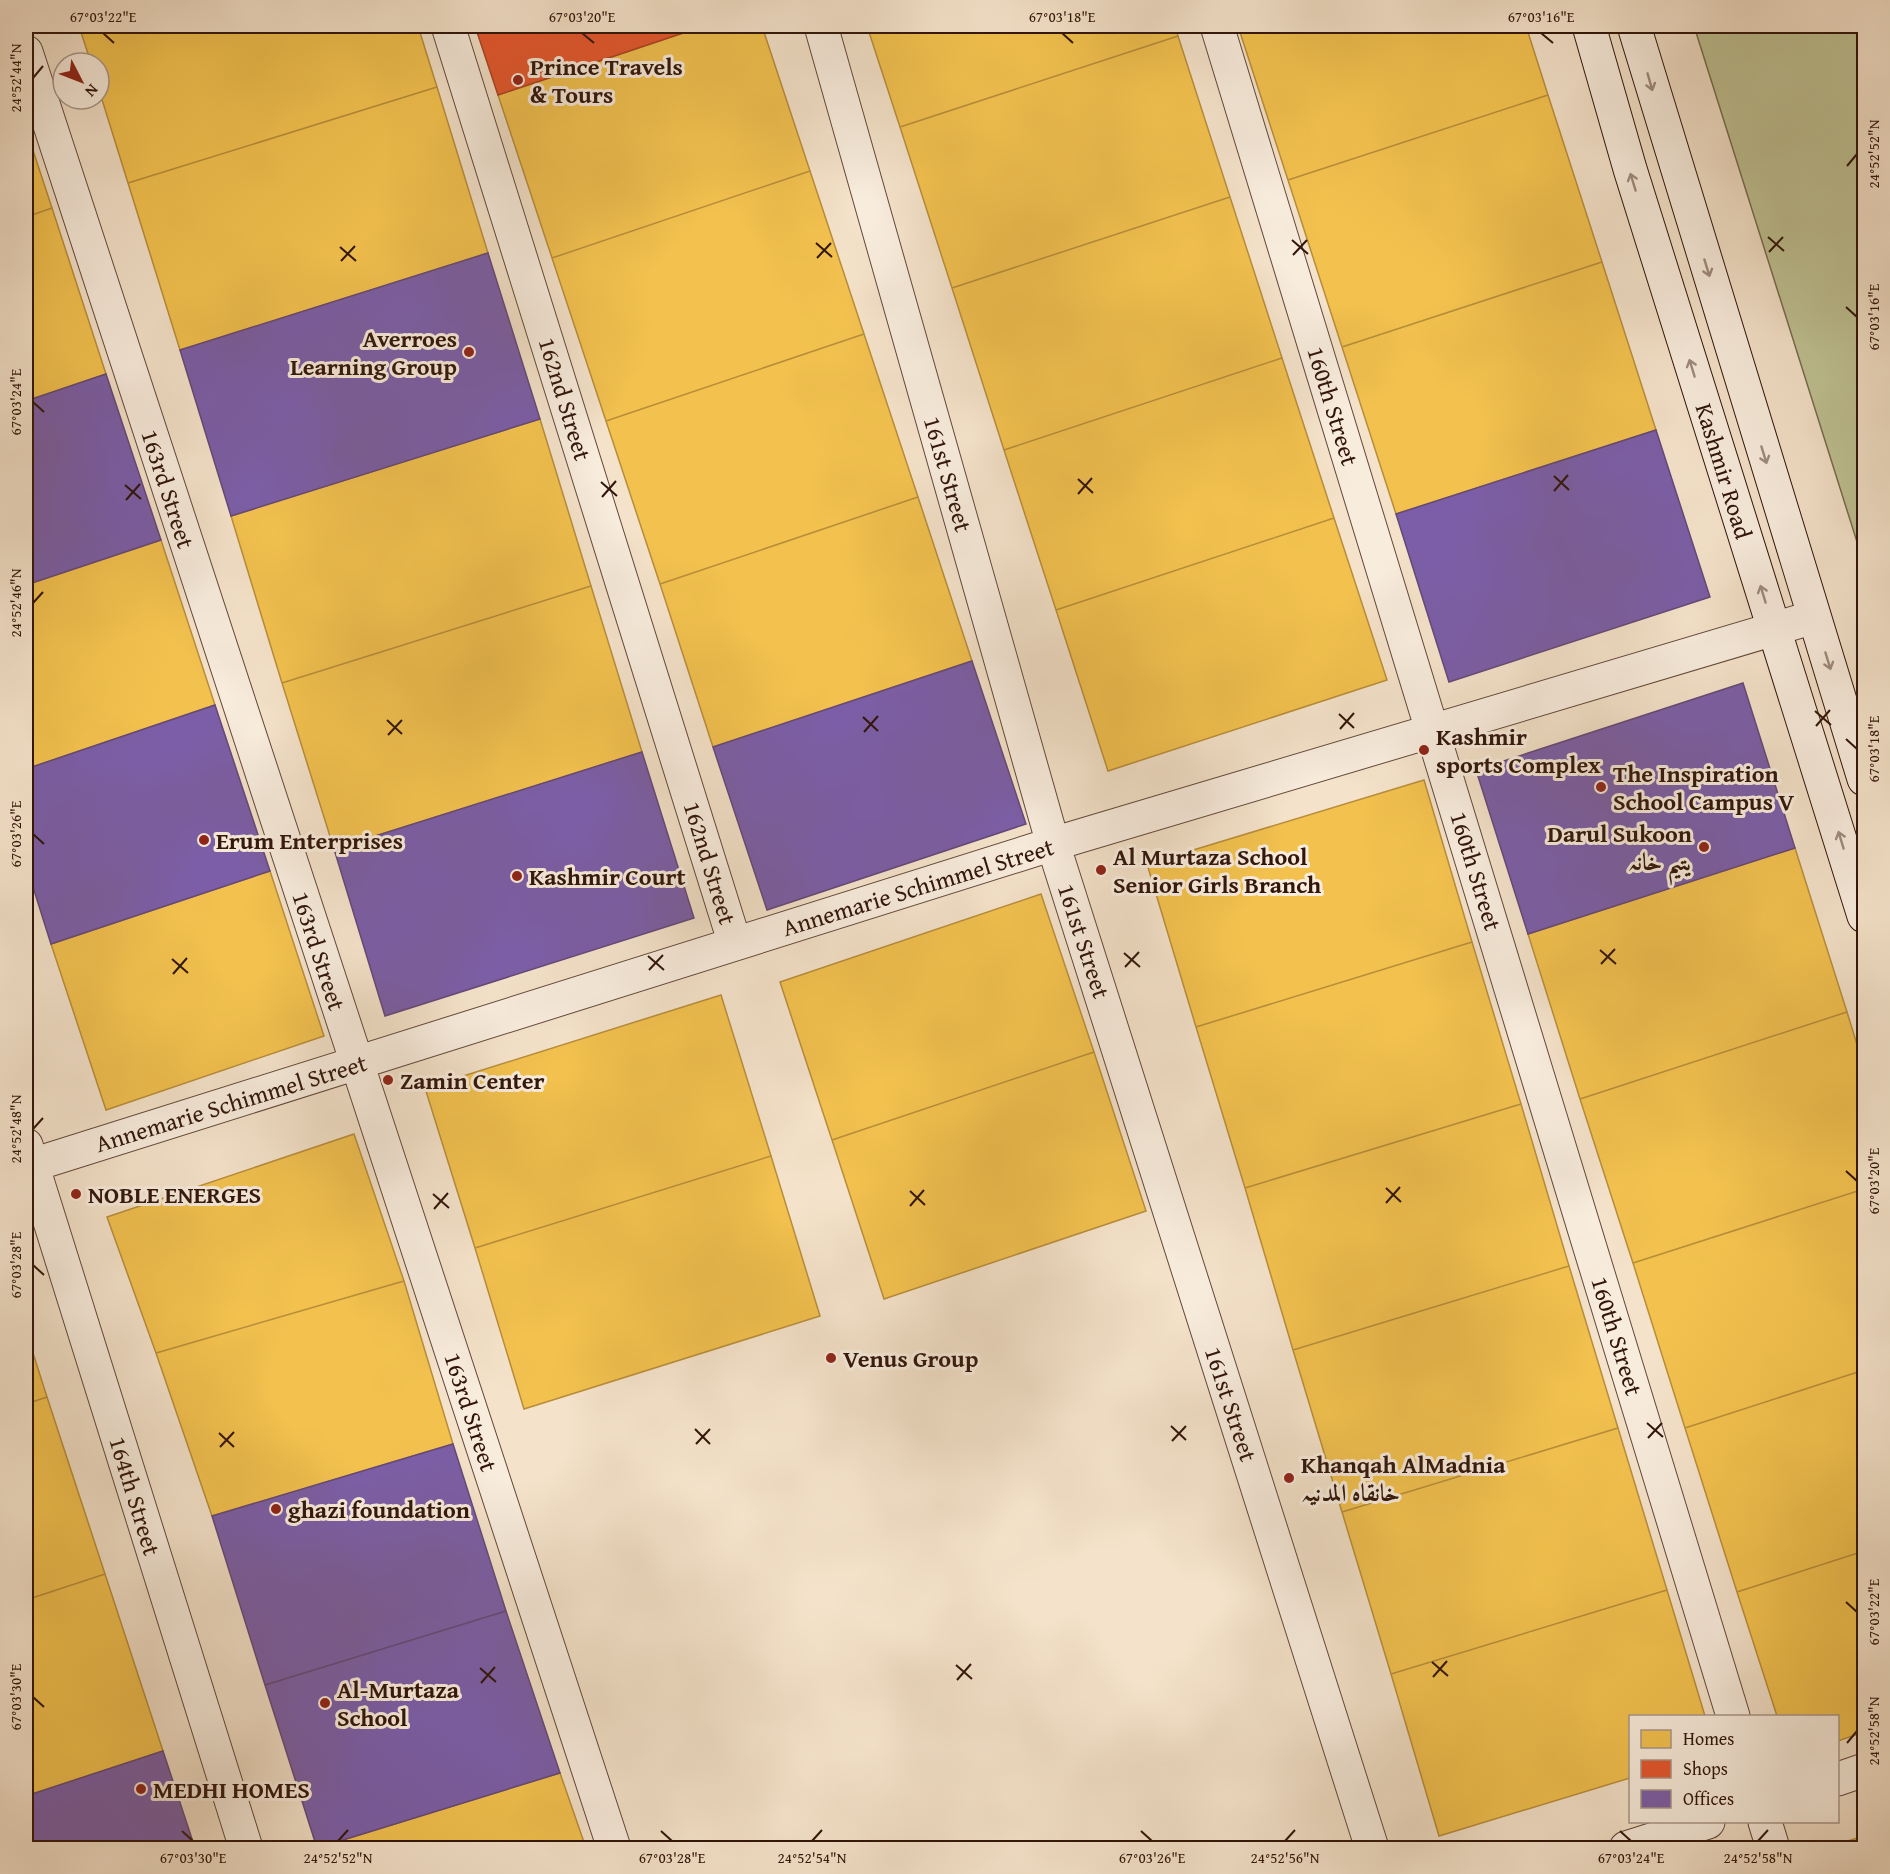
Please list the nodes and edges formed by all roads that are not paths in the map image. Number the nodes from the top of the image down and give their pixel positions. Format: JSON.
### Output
{"nodes":[{"id":1,"x":448,"y":26,"type":"edge"},
{"id":2,"x":821,"y":26,"type":"edge"},
{"id":3,"x":1217,"y":26,"type":"edge"},
{"id":4,"x":1589,"y":26,"type":"edge"},
{"id":5,"x":1634,"y":26,"type":"edge"},
{"id":6,"x":26,"y":52,"type":"edge"},
{"id":7,"x":1814,"y":617,"type":"junction"},
{"id":8,"x":1774,"y":629,"type":"junction"},
{"id":9,"x":1433,"y":731,"type":"junction"},
{"id":10,"x":1864,"y":779,"type":"edge"},
{"id":11,"x":1053,"y":844,"type":"junction"},
{"id":12,"x":1864,"y":916,"type":"edge"},
{"id":13,"x":735,"y":944,"type":"junction"},
{"id":14,"x":356,"y":1064,"type":"junction"},
{"id":15,"x":28,"y":1158,"type":"edge"},
{"id":16,"x":1733,"y":1715,"type":"edge"},
{"id":17,"x":1864,"y":1770,"type":"edge"},
{"id":18,"x":1839,"y":1779,"type":"edge"},
{"id":19,"x":1702,"y":1823,"type":"edge"},
{"id":20,"x":1766,"y":1823,"type":"edge"},
{"id":21,"x":246,"y":1848,"type":"edge"},
{"id":22,"x":614,"y":1848,"type":"edge"},
{"id":23,"x":1372,"y":1848,"type":"edge"},
{"id":24,"x":1626,"y":1848,"type":"edge"},
{"id":25,"x":1773,"y":1848,"type":"edge"}],
"edges":[{"from":1,"to":13,"type":"street","name":"162nd Street"},
{"from":2,"to":11,"type":"street","name":"161st Street"},
{"from":3,"to":9,"type":"street","name":"160th Street"},
{"from":8,"to":4,"type":"street","name":"Kashmir Road","one_way":true},
{"from":5,"to":7,"type":"street","name":"Kashmir Road","one_way":true},
{"from":6,"to":14,"type":"street","name":"163rd Street"},
{"from":7,"to":8,"type":"street","name":"Annemarie Schimmel Street"},
{"from":7,"to":10,"type":"street","name":"Kashmir Road","one_way":true},
{"from":8,"to":9,"type":"street","name":"Annemarie Schimmel Street"},
{"from":12,"to":8,"type":"street","name":"Kashmir Road","one_way":true},
{"from":9,"to":11,"type":"street","name":"Annemarie Schimmel Street"},
{"from":9,"to":16,"type":"street","name":"160th Street"},
{"from":11,"to":13,"type":"street","name":"Annemarie Schimmel Street"},
{"from":11,"to":23,"type":"street","name":"161st Street"},
{"from":13,"to":14,"type":"street","name":"Annemarie Schimmel Street"},
{"from":14,"to":15,"type":"street","name":"Annemarie Schimmel Street"},
{"from":14,"to":22,"type":"street","name":"163rd Street"},
{"from":15,"to":21,"type":"street","name":"164th Street"},
{"from":17,"to":18,"type":"street"},
{"from":19,"to":24,"type":"street"},
{"from":20,"to":25,"type":"street"}]}
